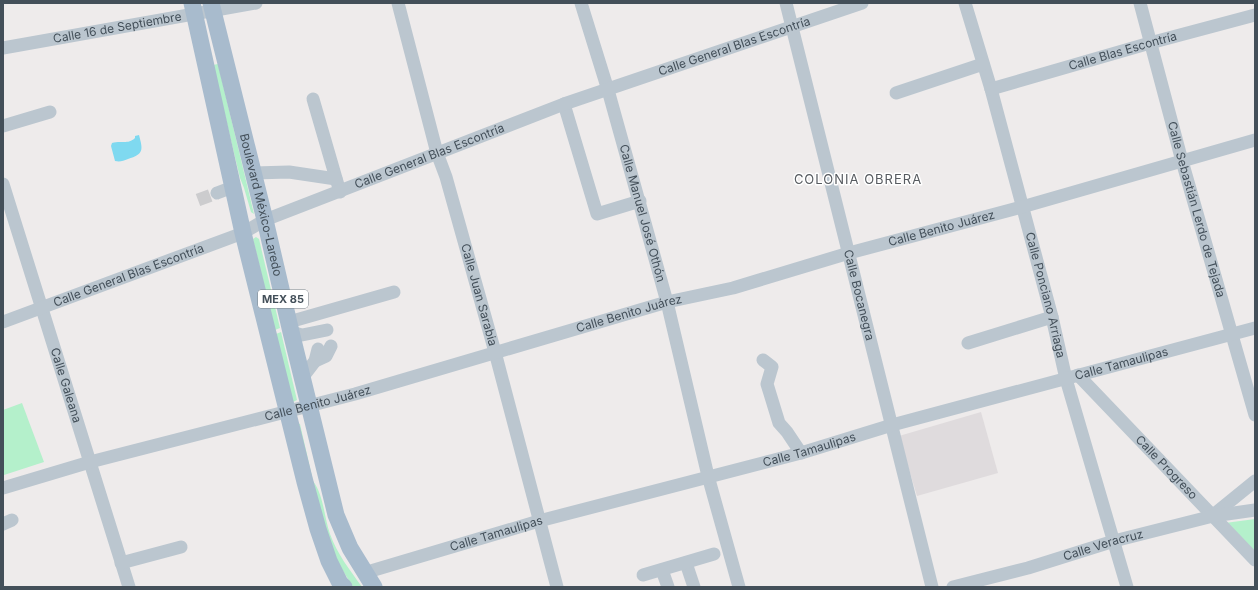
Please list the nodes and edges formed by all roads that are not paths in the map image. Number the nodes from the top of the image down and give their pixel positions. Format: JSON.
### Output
{"nodes":[{"id":1,"x":256,"y":3,"type":"edge"},
{"id":2,"x":398,"y":3,"type":"edge"},
{"id":3,"x":581,"y":3,"type":"edge"},
{"id":4,"x":786,"y":3,"type":"edge"},
{"id":5,"x":862,"y":3,"type":"edge"},
{"id":6,"x":965,"y":3,"type":"edge"},
{"id":7,"x":1140,"y":3,"type":"edge"},
{"id":8,"x":212,"y":6,"type":"edge"},
{"id":9,"x":193,"y":9,"type":"edge"},
{"id":10,"x":1255,"y":15,"type":"edge"},
{"id":11,"x":792,"y":26,"type":"junction"},
{"id":12,"x":1150,"y":43,"type":"junction"},
{"id":13,"x":3,"y":48,"type":"edge"},
{"id":14,"x":984,"y":64,"type":"junction"},
{"id":15,"x":991,"y":89,"type":"junction"},
{"id":16,"x":608,"y":90,"type":"junction"},
{"id":17,"x":896,"y":93,"type":"dead end"},
{"id":18,"x":313,"y":99,"type":"dead end"},
{"id":19,"x":564,"y":104,"type":"junction"},
{"id":20,"x":50,"y":112,"type":"dead end"},
{"id":21,"x":3,"y":126,"type":"edge"},
{"id":22,"x":1255,"y":140,"type":"edge"},
{"id":23,"x":437,"y":153,"type":"junction"},
{"id":24,"x":1182,"y":161,"type":"junction"},
{"id":25,"x":253,"y":173,"type":"junction"},
{"id":26,"x":336,"y":179,"type":"junction"},
{"id":27,"x":3,"y":184,"type":"edge"},
{"id":28,"x":233,"y":187,"type":"junction"},
{"id":29,"x":340,"y":192,"type":"junction"},
{"id":30,"x":217,"y":193,"type":"tunnel mouth"},
{"id":31,"x":640,"y":201,"type":"junction"},
{"id":32,"x":1022,"y":207,"type":"junction"},
{"id":33,"x":265,"y":220,"type":"junction"},
{"id":34,"x":243,"y":233,"type":"junction"},
{"id":35,"x":849,"y":253,"type":"junction"},
{"id":36,"x":394,"y":292,"type":"dead end"},
{"id":37,"x":667,"y":302,"type":"junction"},
{"id":38,"x":42,"y":307,"type":"junction"},
{"id":39,"x":1052,"y":317,"type":"junction"},
{"id":40,"x":3,"y":322,"type":"edge"},
{"id":41,"x":290,"y":327,"type":"junction"},
{"id":42,"x":1255,"y":328,"type":"edge"},
{"id":43,"x":327,"y":330,"type":"dead end"},
{"id":44,"x":1232,"y":334,"type":"junction"},
{"id":45,"x":968,"y":343,"type":"dead end"},
{"id":46,"x":331,"y":346,"type":"dead end"},
{"id":47,"x":495,"y":352,"type":"junction"},
{"id":48,"x":763,"y":360,"type":"dead end"},
{"id":49,"x":1072,"y":377,"type":"junction"},
{"id":50,"x":302,"y":378,"type":"junction"},
{"id":51,"x":310,"y":406,"type":"junction"},
{"id":52,"x":288,"y":411,"type":"junction"},
{"id":53,"x":1255,"y":415,"type":"edge"},
{"id":54,"x":892,"y":425,"type":"junction"},
{"id":55,"x":800,"y":453,"type":"junction"},
{"id":56,"x":90,"y":462,"type":"junction"},
{"id":57,"x":708,"y":476,"type":"junction"},
{"id":58,"x":1255,"y":481,"type":"edge"},
{"id":59,"x":3,"y":488,"type":"edge"},
{"id":60,"x":1255,"y":510,"type":"edge"},
{"id":61,"x":1212,"y":516,"type":"junction"},
{"id":62,"x":539,"y":521,"type":"junction"},
{"id":63,"x":1114,"y":541,"type":"junction"},
{"id":64,"x":181,"y":547,"type":"dead end"},
{"id":65,"x":714,"y":554,"type":"dead end"},
{"id":66,"x":1255,"y":560,"type":"edge"},
{"id":67,"x":121,"y":563,"type":"junction"},
{"id":68,"x":686,"y":563,"type":"junction"},
{"id":69,"x":662,"y":570,"type":"junction"},
{"id":70,"x":364,"y":573,"type":"junction"},
{"id":71,"x":643,"y":575,"type":"dead end"},
{"id":72,"x":340,"y":586,"type":"edge"},
{"id":73,"x":129,"y":587,"type":"edge"},
{"id":74,"x":374,"y":587,"type":"edge"},
{"id":75,"x":557,"y":587,"type":"edge"},
{"id":76,"x":668,"y":587,"type":"edge"},
{"id":77,"x":694,"y":587,"type":"edge"},
{"id":78,"x":739,"y":587,"type":"edge"},
{"id":79,"x":932,"y":587,"type":"edge"},
{"id":80,"x":953,"y":587,"type":"edge"},
{"id":81,"x":1127,"y":587,"type":"edge"}],
"edges":[{"from":1,"to":8,"type":"street","name":"Calle 16 de Septiembre"},
{"from":2,"to":23,"type":"street","name":"Calle Juan Sarabia"},
{"from":3,"to":16,"type":"street","name":"Calle Manuel José Othón"},
{"from":4,"to":11,"type":"street","name":"Calle Bocanegra"},
{"from":5,"to":11,"type":"street","name":"Calle General Blas Escontría"},
{"from":6,"to":14,"type":"street","name":"Calle Ponciano Arriaga"},
{"from":7,"to":12,"type":"street","name":"Calle Sebastián Lerdo de Tejada"},
{"from":8,"to":9,"type":"street","name":"Calle 16 de Septiembre"},
{"from":8,"to":25,"type":"main road","name":"Boulevard México-Laredo","number":"MEX 85"},
{"from":9,"to":13,"type":"street","name":"Calle 16 de Septiembre"},
{"from":9,"to":28,"type":"main road","name":"Boulevard México-Laredo","number":"MEX 85"},
{"from":10,"to":12,"type":"street","name":"Calle Blas Escontría"},
{"from":11,"to":16,"type":"street","name":"Calle General Blas Escontría"},
{"from":11,"to":35,"type":"street","name":"Calle Bocanegra"},
{"from":12,"to":15,"type":"street","name":"Calle Blas Escontría"},
{"from":12,"to":24,"type":"street","name":"Calle Sebastián Lerdo de Tejada"},
{"from":14,"to":15,"type":"street","name":"Calle Ponciano Arriaga"},
{"from":14,"to":17,"type":"street"},
{"from":15,"to":32,"type":"street","name":"Calle Ponciano Arriaga"},
{"from":16,"to":19,"type":"street","name":"Calle General Blas Escontría"},
{"from":16,"to":31,"type":"street","name":"Calle Manuel José Othón"},
{"from":18,"to":26,"type":"street"},
{"from":19,"to":23,"type":"street","name":"Calle General Blas Escontría"},
{"from":19,"to":31,"type":"street"},
{"from":20,"to":21,"type":"street"},
{"from":22,"to":24,"type":"street","name":"Calle Benito Juárez"},
{"from":23,"to":29,"type":"street","name":"Calle General Blas Escontría"},
{"from":23,"to":47,"type":"street","name":"Calle Juan Sarabia"},
{"from":24,"to":32,"type":"street","name":"Calle Benito Juárez"},
{"from":24,"to":44,"type":"street","name":"Calle Sebastián Lerdo de Tejada"},
{"from":25,"to":26,"type":"street"},
{"from":25,"to":33,"type":"main road","name":"Boulevard México-Laredo","number":"MEX 85"},
{"from":26,"to":29,"type":"street"},
{"from":27,"to":38,"type":"street","name":"Calle Galeana"},
{"from":28,"to":30,"type":"street"},
{"from":28,"to":34,"type":"main road","name":"Boulevard México-Laredo","number":"MEX 85"},
{"from":29,"to":33,"type":"street","name":"Calle General Blas Escontría"},
{"from":31,"to":37,"type":"street","name":"Calle Manuel José Othón"},
{"from":32,"to":35,"type":"street","name":"Calle Benito Juárez"},
{"from":32,"to":39,"type":"street","name":"Calle Ponciano Arriaga"},
{"from":33,"to":34,"type":"street","name":"Calle General Blas Escontría"},
{"from":33,"to":41,"type":"main road","name":"Boulevard México-Laredo","number":"MEX 85"},
{"from":34,"to":38,"type":"street","name":"Calle General Blas Escontría"},
{"from":34,"to":52,"type":"main road","name":"Boulevard México-Laredo","number":"MEX 85"},
{"from":35,"to":37,"type":"street","name":"Calle Benito Juárez"},
{"from":35,"to":54,"type":"street","name":"Calle Bocanegra"},
{"from":36,"to":41,"type":"street"},
{"from":37,"to":47,"type":"street","name":"Calle Benito Juárez"},
{"from":37,"to":57,"type":"street","name":"Calle Manuel José Othón"},
{"from":38,"to":40,"type":"street","name":"Calle General Blas Escontría"},
{"from":38,"to":56,"type":"street","name":"Calle Galeana"},
{"from":39,"to":45,"type":"street"},
{"from":39,"to":49,"type":"street","name":"Calle Ponciano Arriaga"},
{"from":41,"to":43,"type":"street"},
{"from":41,"to":50,"type":"main road","name":"Boulevard México-Laredo","number":"MEX 85"},
{"from":42,"to":44,"type":"street","name":"Calle Tamaulipas"},
{"from":44,"to":49,"type":"street","name":"Calle Tamaulipas"},
{"from":44,"to":53,"type":"street","name":"Calle Sebastián Lerdo de Tejada"},
{"from":46,"to":50,"type":"street"},
{"from":47,"to":51,"type":"street","name":"Calle Benito Juárez"},
{"from":47,"to":62,"type":"street","name":"Calle Juan Sarabia"},
{"from":48,"to":55,"type":"street"},
{"from":49,"to":54,"type":"street","name":"Calle Tamaulipas"},
{"from":49,"to":61,"type":"street","name":"Calle Progreso"},
{"from":49,"to":63,"type":"street","name":"Calle Ponciano Arriaga"},
{"from":50,"to":51,"type":"main road","name":"Boulevard México-Laredo","number":"MEX 85"},
{"from":51,"to":52,"type":"street","name":"Calle Benito Juárez"},
{"from":51,"to":70,"type":"main road","name":"Boulevard México-Laredo","number":"MEX 85"},
{"from":52,"to":56,"type":"street","name":"Calle Benito Juárez"},
{"from":52,"to":72,"type":"main road","name":"Boulevard México-Laredo","number":"MEX 85"},
{"from":54,"to":55,"type":"street","name":"Calle Tamaulipas"},
{"from":54,"to":79,"type":"street","name":"Calle Bocanegra"},
{"from":55,"to":57,"type":"street","name":"Calle Tamaulipas"},
{"from":56,"to":59,"type":"street","name":"Calle Benito Juárez"},
{"from":56,"to":67,"type":"street","name":"Calle Galeana"},
{"from":57,"to":62,"type":"street","name":"Calle Tamaulipas"},
{"from":57,"to":78,"type":"street","name":"Calle Manuel José Othón"},
{"from":58,"to":61,"type":"street"},
{"from":60,"to":61,"type":"street","name":"Calle Veracruz"},
{"from":61,"to":63,"type":"street","name":"Calle Veracruz"},
{"from":61,"to":66,"type":"street","name":"Calle Progreso"},
{"from":62,"to":70,"type":"street","name":"Calle Tamaulipas"},
{"from":62,"to":75,"type":"street","name":"Calle Juan Sarabia"},
{"from":63,"to":80,"type":"street","name":"Calle Veracruz"},
{"from":63,"to":81,"type":"street","name":"Calle Ponciano Arriaga"},
{"from":64,"to":67,"type":"street"},
{"from":65,"to":68,"type":"street"},
{"from":67,"to":73,"type":"street","name":"Calle Galeana"},
{"from":68,"to":69,"type":"street"},
{"from":68,"to":77,"type":"street"},
{"from":69,"to":71,"type":"street"},
{"from":69,"to":76,"type":"street"},
{"from":70,"to":74,"type":"main road","name":"Boulevard México-Laredo","number":"MEX 85"}]}
